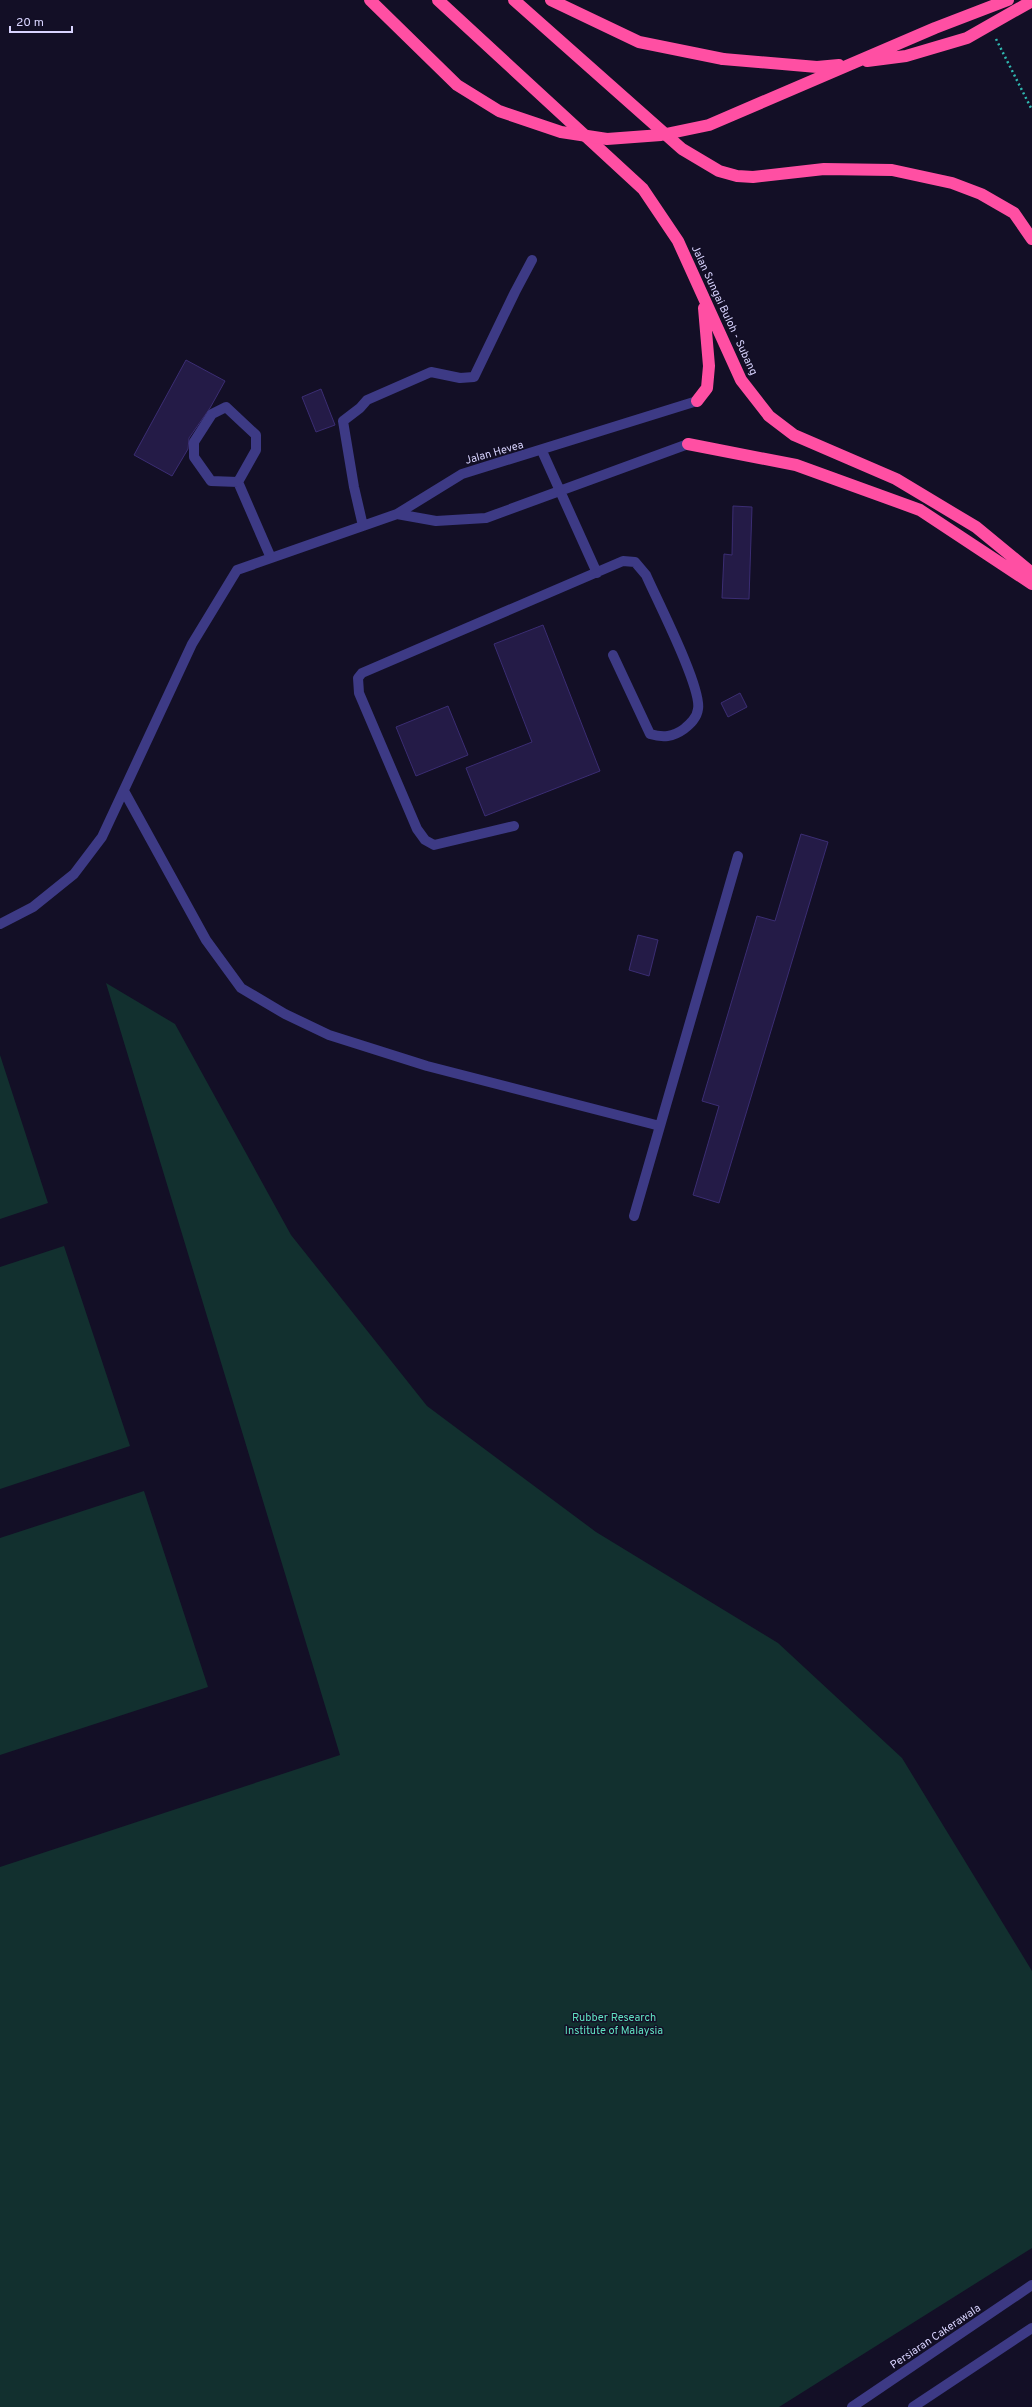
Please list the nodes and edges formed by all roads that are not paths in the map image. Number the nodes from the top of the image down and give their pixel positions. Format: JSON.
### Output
{"nodes":[{"id":1,"x":370,"y":0,"type":"edge"},
{"id":2,"x":438,"y":0,"type":"edge"},
{"id":3,"x":514,"y":0,"type":"edge"},
{"id":4,"x":551,"y":0,"type":"edge"},
{"id":5,"x":1008,"y":0,"type":"edge"},
{"id":6,"x":1032,"y":1,"type":"edge"},
{"id":7,"x":1032,"y":239,"type":"edge"},
{"id":8,"x":532,"y":260,"type":"dead end"},
{"id":9,"x":703,"y":296,"type":"junction"},
{"id":10,"x":697,"y":401,"type":"joint"},
{"id":11,"x":688,"y":444,"type":"joint"},
{"id":12,"x":542,"y":451,"type":"junction"},
{"id":13,"x":238,"y":482,"type":"junction"},
{"id":14,"x":559,"y":492,"type":"junction"},
{"id":15,"x":397,"y":514,"type":"junction"},
{"id":16,"x":363,"y":526,"type":"junction"},
{"id":17,"x":271,"y":558,"type":"junction"},
{"id":18,"x":597,"y":573,"type":"junction"},
{"id":19,"x":1032,"y":573,"type":"edge"},
{"id":20,"x":1032,"y":584,"type":"edge"},
{"id":21,"x":613,"y":655,"type":"dead end"},
{"id":22,"x":124,"y":791,"type":"junction"},
{"id":23,"x":514,"y":826,"type":"dead end"},
{"id":24,"x":738,"y":856,"type":"dead end"},
{"id":25,"x":0,"y":924,"type":"edge"},
{"id":26,"x":660,"y":1126,"type":"junction"},
{"id":27,"x":634,"y":1216,"type":"dead end"},
{"id":28,"x":1032,"y":2285,"type":"edge"},
{"id":29,"x":1032,"y":2328,"type":"edge"},
{"id":30,"x":852,"y":2407,"type":"edge"},
{"id":31,"x":913,"y":2407,"type":"edge"}],
"edges":[{"from":1,"to":5,"type":"highway","bridge":true},
{"from":2,"to":9,"type":"highway","name":"Jalan Sungai Buloh - Subang"},
{"from":3,"to":7,"type":"highway"},
{"from":4,"to":6,"type":"highway","bridge":true},
{"from":8,"to":16,"type":"street"},
{"from":9,"to":10,"type":"highway"},
{"from":9,"to":19,"type":"highway","name":"Jalan Sungai Buloh - Subang"},
{"from":10,"to":12,"type":"street","name":"Jalan Hevea"},
{"from":11,"to":14,"type":"street"},
{"from":11,"to":20,"type":"highway"},
{"from":12,"to":14,"type":"street"},
{"from":12,"to":15,"type":"street","name":"Jalan Hevea"},
{"from":13,"to":13,"type":"street"},
{"from":13,"to":17,"type":"street"},
{"from":14,"to":15,"type":"street"},
{"from":14,"to":18,"type":"street"},
{"from":15,"to":16,"type":"street","name":"Jalan Hevea"},
{"from":16,"to":17,"type":"street","name":"Jalan Hevea"},
{"from":17,"to":22,"type":"street","name":"Jalan Hevea"},
{"from":18,"to":21,"type":"street"},
{"from":18,"to":23,"type":"street"},
{"from":22,"to":25,"type":"street"},
{"from":22,"to":26,"type":"street"},
{"from":24,"to":26,"type":"street"},
{"from":26,"to":27,"type":"street"},
{"from":28,"to":30,"type":"street","name":"Persiaran Cakerawala"},
{"from":29,"to":31,"type":"street"}]}
